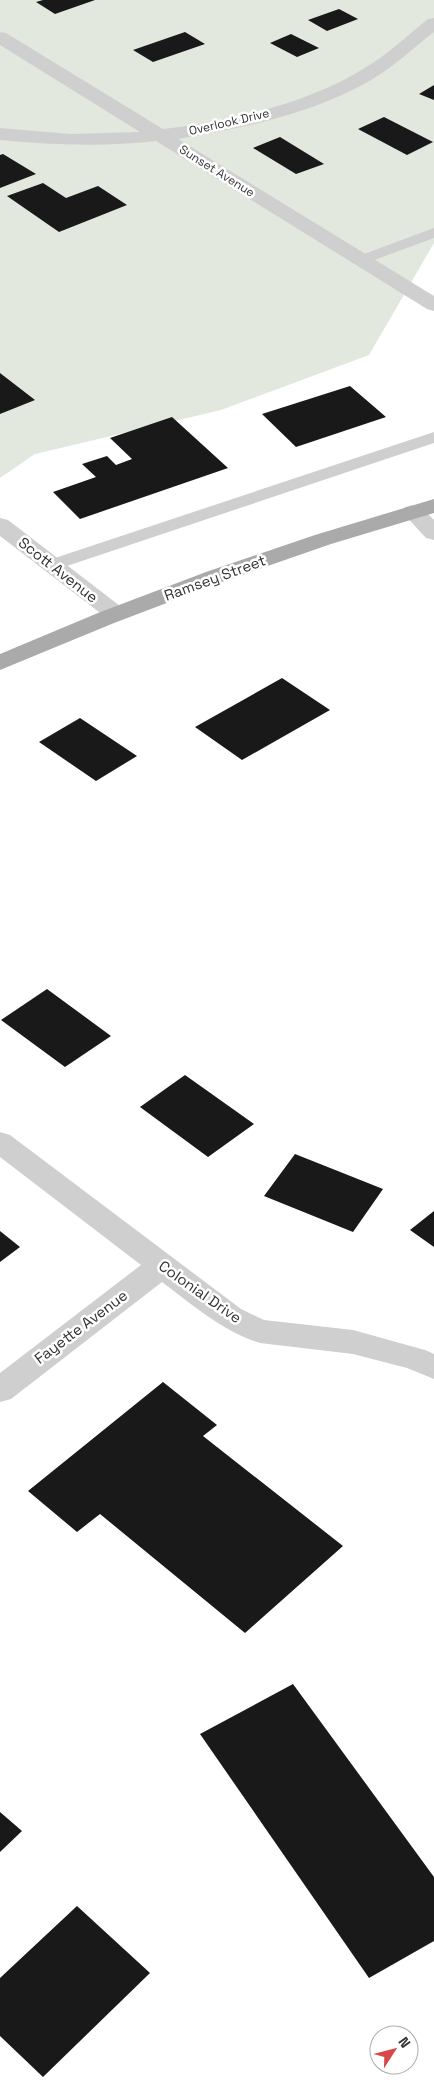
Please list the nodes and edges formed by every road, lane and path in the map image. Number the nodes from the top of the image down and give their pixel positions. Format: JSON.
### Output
{"nodes":[{"id":1,"x":434,"y":23,"type":"edge"},
{"id":2,"x":0,"y":37,"type":"edge"},
{"id":3,"x":0,"y":134,"type":"edge"},
{"id":4,"x":160,"y":136,"type":"junction"},
{"id":5,"x":434,"y":233,"type":"edge"},
{"id":6,"x":361,"y":260,"type":"junction"},
{"id":7,"x":434,"y":305,"type":"edge"},
{"id":8,"x":434,"y":437,"type":"edge"},
{"id":9,"x":423,"y":509,"type":"edge"},
{"id":10,"x":0,"y":525,"type":"edge"},
{"id":11,"x":434,"y":533,"type":"edge"},
{"id":12,"x":52,"y":565,"type":"junction"},
{"id":13,"x":116,"y":614,"type":"junction"},
{"id":14,"x":0,"y":663,"type":"edge"},
{"id":15,"x":0,"y":1142,"type":"edge"},
{"id":16,"x":163,"y":1265,"type":"junction"},
{"id":17,"x":434,"y":1367,"type":"edge"},
{"id":18,"x":0,"y":1390,"type":"edge"}],
"edges":[{"from":1,"to":4,"type":"street","name":"Overlook Drive"},
{"from":2,"to":4,"type":"street","name":"Sunset Avenue"},
{"from":3,"to":4,"type":"street","name":"Overlook Drive"},
{"from":4,"to":6,"type":"street","name":"Sunset Avenue"},
{"from":5,"to":6,"type":"lane"},
{"from":6,"to":7,"type":"street","name":"Sunset Avenue"},
{"from":8,"to":12,"type":"lane"},
{"from":9,"to":11,"type":"street"},
{"from":9,"to":13,"type":"main road","name":"Ramsey Street"},
{"from":10,"to":12,"type":"street","name":"Scott Avenue"},
{"from":12,"to":13,"type":"street","name":"Scott Avenue"},
{"from":13,"to":14,"type":"main road","name":"Ramsey Street"},
{"from":15,"to":16,"type":"street","name":"Colonial Drive"},
{"from":16,"to":17,"type":"street","name":"Colonial Drive"},
{"from":16,"to":18,"type":"street","name":"Fayette Avenue"}]}
